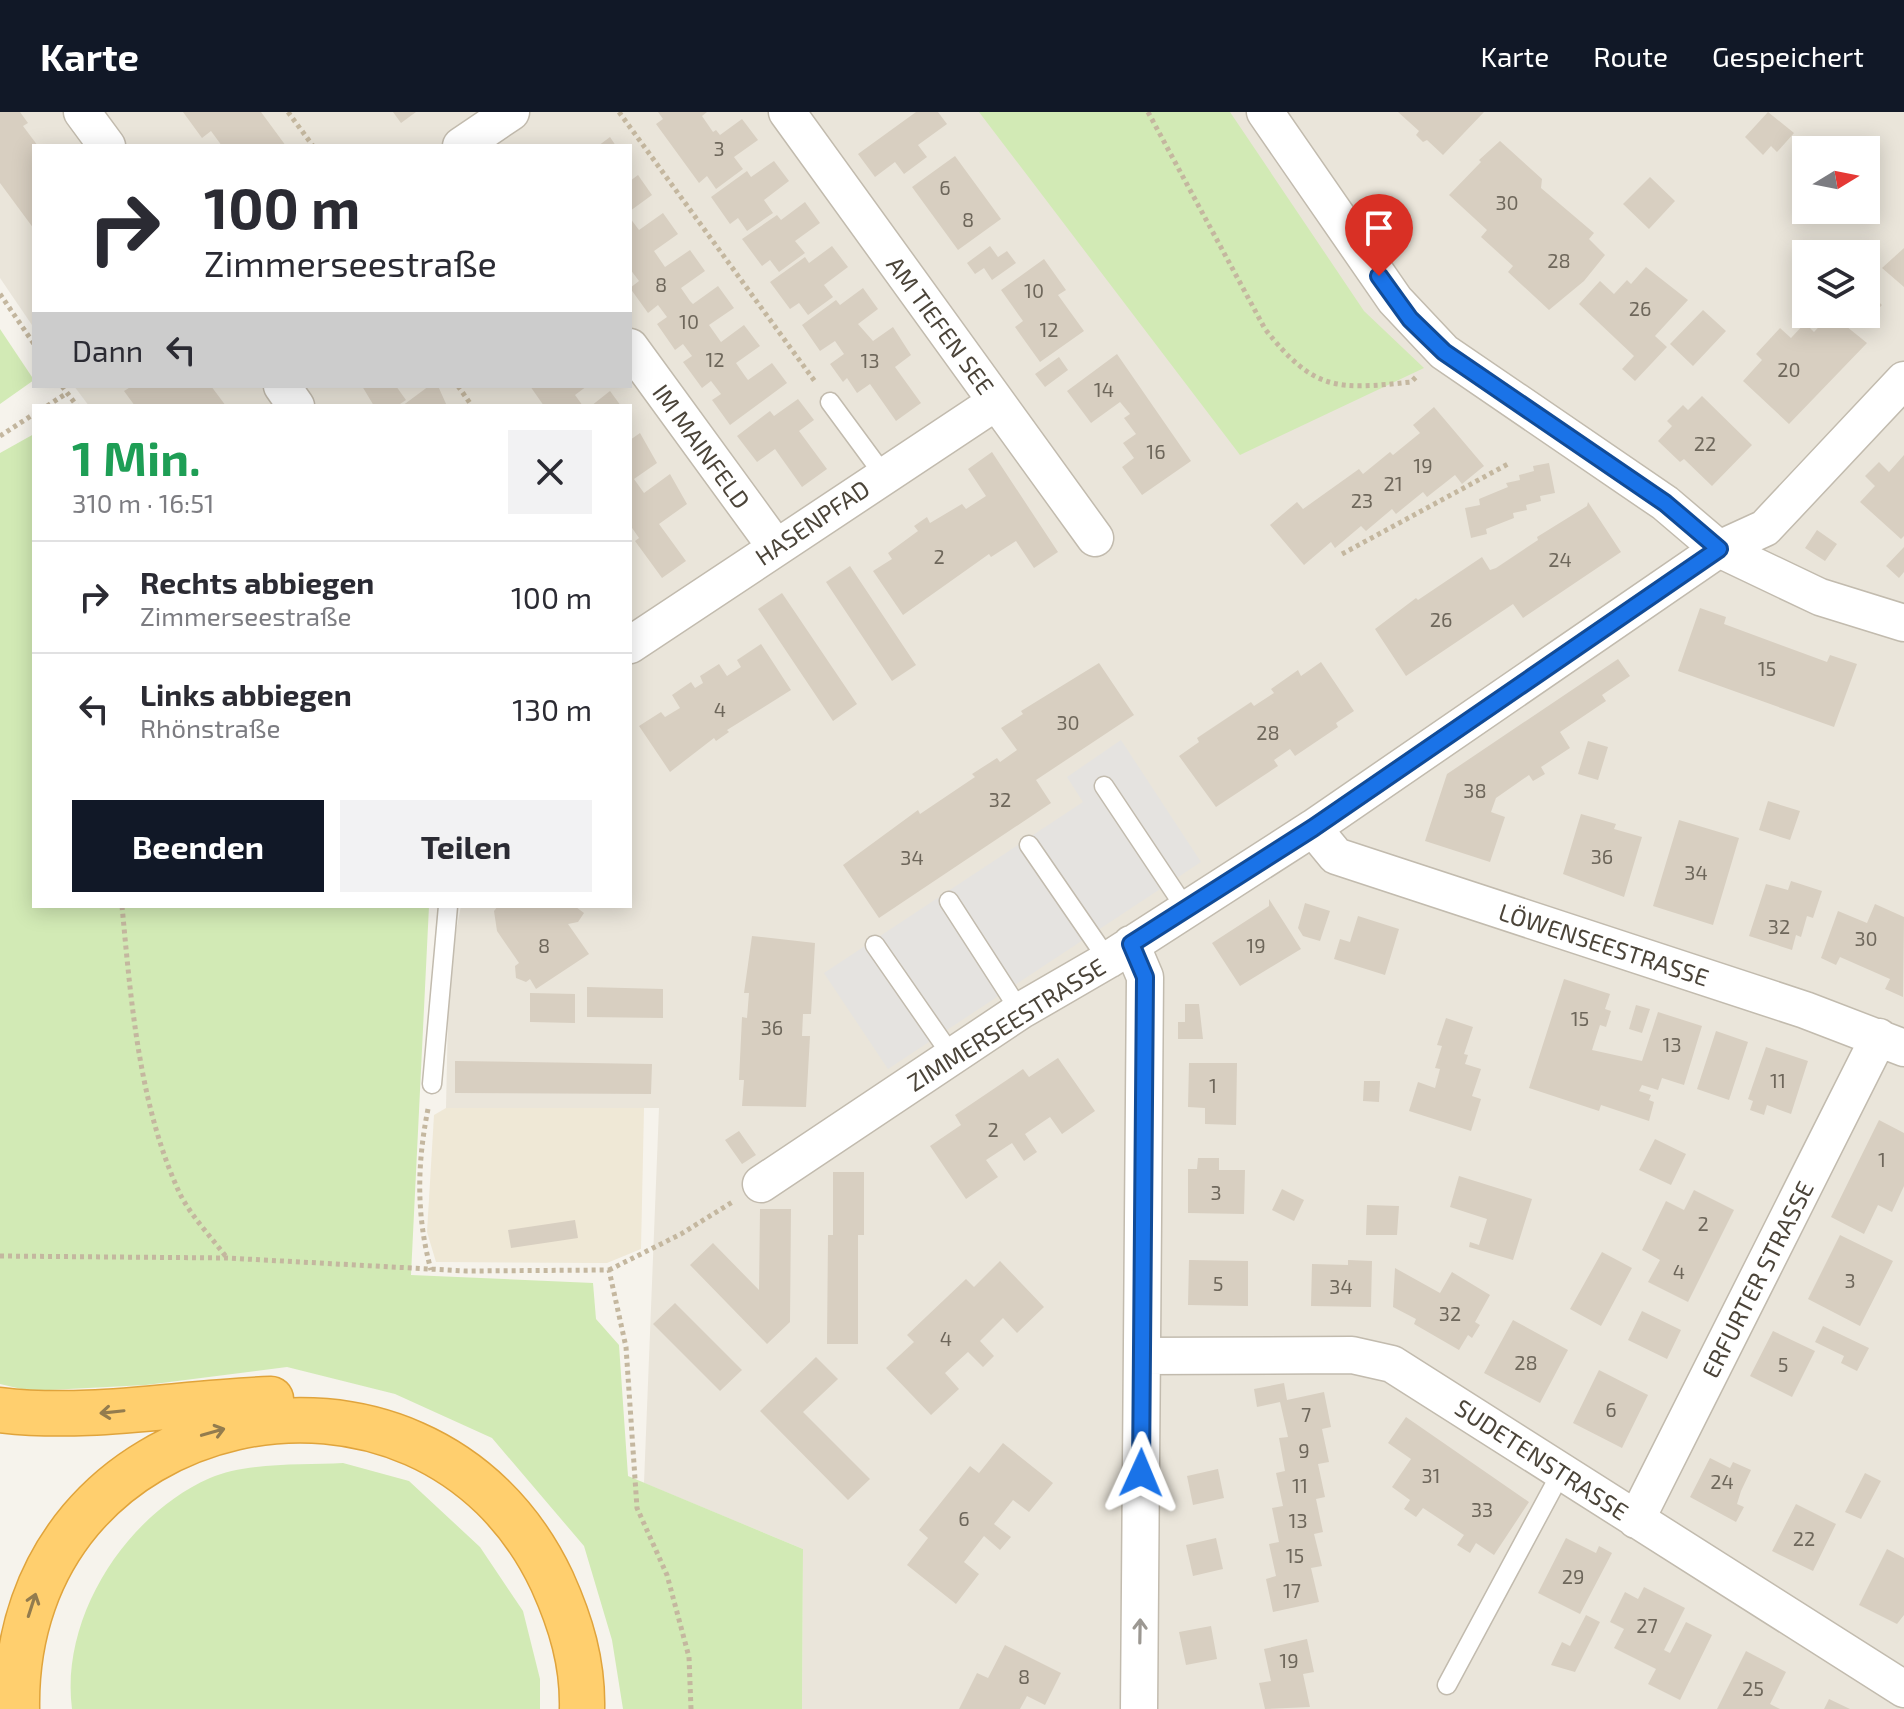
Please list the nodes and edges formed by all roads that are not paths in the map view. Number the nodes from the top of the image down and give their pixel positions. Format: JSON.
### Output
{"nodes":[{"id":1,"x":82,"y":112,"type":"edge"},
{"id":2,"x":511,"y":112,"type":"edge"},
{"id":3,"x":787,"y":112,"type":"edge"},
{"id":4,"x":1265,"y":112,"type":"edge"},
{"id":5,"x":474,"y":143,"type":"edge"},
{"id":6,"x":106,"y":144,"type":"edge"},
{"id":7,"x":632,"y":350,"type":"edge"},
{"id":8,"x":1904,"y":380,"type":"edge"},
{"id":9,"x":830,"y":402,"type":"road end"},
{"id":10,"x":996,"y":402,"type":"junction"},
{"id":11,"x":883,"y":474,"type":"junction"},
{"id":12,"x":1095,"y":538,"type":"dead end"},
{"id":13,"x":775,"y":546,"type":"junction"},
{"id":14,"x":1719,"y":549,"type":"junction"},
{"id":15,"x":1904,"y":623,"type":"edge"},
{"id":16,"x":633,"y":636,"type":"edge"},
{"id":17,"x":1104,"y":786,"type":"dead end"},
{"id":18,"x":1313,"y":828,"type":"junction"},
{"id":19,"x":1029,"y":845,"type":"dead end"},
{"id":20,"x":949,"y":901,"type":"dead end"},
{"id":21,"x":448,"y":908,"type":"edge"},
{"id":22,"x":1186,"y":909,"type":"junction"},
{"id":23,"x":875,"y":945,"type":"dead end"},
{"id":24,"x":1120,"y":952,"type":"junction"},
{"id":25,"x":1020,"y":1011,"type":"junction"},
{"id":26,"x":1892,"y":1043,"type":"edge"},
{"id":27,"x":952,"y":1056,"type":"junction"},
{"id":28,"x":432,"y":1084,"type":"road end"},
{"id":29,"x":761,"y":1184,"type":"road end"},
{"id":30,"x":1143,"y":1356,"type":"junction"},
{"id":31,"x":0,"y":1410,"type":"edge"},
{"id":32,"x":1562,"y":1471,"type":"junction"},
{"id":33,"x":1636,"y":1520,"type":"junction"},
{"id":34,"x":1447,"y":1685,"type":"dead end"},
{"id":35,"x":1904,"y":1689,"type":"edge"},
{"id":36,"x":17,"y":1709,"type":"edge"},
{"id":37,"x":582,"y":1709,"type":"edge"},
{"id":38,"x":600,"y":1709,"type":"edge"},
{"id":39,"x":1139,"y":1709,"type":"edge"}],
"edges":[{"from":1,"to":6,"type":"street"},
{"from":2,"to":5,"type":"street"},
{"from":3,"to":10,"type":"street","name":"AM TIEFEN SEE"},
{"from":4,"to":14,"type":"street"},
{"from":7,"to":13,"type":"street","name":"IM MAINFELD"},
{"from":8,"to":14,"type":"street","name":"ZIMMERSEESTRASSE"},
{"from":9,"to":11,"type":"lane"},
{"from":10,"to":11,"type":"street","name":"HASENPFAD"},
{"from":10,"to":12,"type":"street","name":"AM TIEFEN SEE"},
{"from":11,"to":13,"type":"street","name":"HASENPFAD"},
{"from":13,"to":16,"type":"street","name":"HASENPFAD"},
{"from":14,"to":15,"type":"street"},
{"from":14,"to":18,"type":"street","name":"ZIMMERSEESTRASSE"},
{"from":17,"to":22,"type":"lane"},
{"from":18,"to":22,"type":"street","name":"ZIMMERSEESTRASSE"},
{"from":18,"to":26,"type":"street","name":"LÖWENSEESTRASSE"},
{"from":19,"to":24,"type":"lane"},
{"from":20,"to":25,"type":"lane"},
{"from":21,"to":28,"type":"lane"},
{"from":22,"to":24,"type":"street","name":"ZIMMERSEESTRASSE"},
{"from":23,"to":27,"type":"lane"},
{"from":24,"to":25,"type":"street","name":"ZIMMERSEESTRASSE"},
{"from":24,"to":30,"type":"street"},
{"from":25,"to":27,"type":"street","name":"ZIMMERSEESTRASSE"},
{"from":26,"to":33,"type":"street","name":"ERFURTER STRASSE"},
{"from":27,"to":29,"type":"street","name":"ZIMMERSEESTRASSE"},
{"from":30,"to":32,"type":"street","name":"SUDETENSTRASSE"},
{"from":39,"to":30,"type":"street","one_way":true},
{"from":38,"to":31,"type":"highway","one_way":true},
{"from":32,"to":33,"type":"street","name":"SUDETENSTRASSE"},
{"from":32,"to":34,"type":"lane"},
{"from":33,"to":35,"type":"street","name":"SUDETENSTRASSE"},
{"from":36,"to":37,"type":"highway","one_way":true}]}
